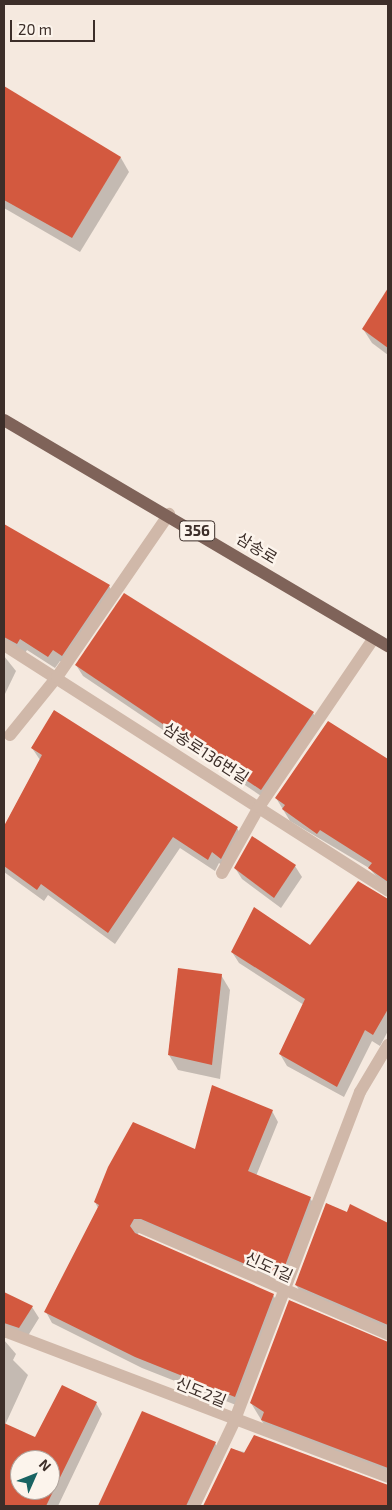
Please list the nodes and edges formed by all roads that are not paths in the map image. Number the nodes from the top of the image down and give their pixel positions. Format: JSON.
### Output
{"nodes":[{"id":1,"x":4,"y":420,"type":"edge"},
{"id":2,"x":169,"y":514,"type":"junction"},
{"id":3,"x":374,"y":638,"type":"junction"},
{"id":4,"x":4,"y":645,"type":"edge"},
{"id":5,"x":388,"y":646,"type":"edge"},
{"id":6,"x":57,"y":677,"type":"junction"},
{"id":7,"x":10,"y":735,"type":"dead end"},
{"id":8,"x":259,"y":807,"type":"junction"},
{"id":9,"x":222,"y":873,"type":"dead end"},
{"id":10,"x":388,"y":891,"type":"edge"},
{"id":11,"x":388,"y":1045,"type":"edge"},
{"id":12,"x":138,"y":1226,"type":"dead end"},
{"id":13,"x":282,"y":1291,"type":"junction"},
{"id":14,"x":4,"y":1331,"type":"edge"},
{"id":15,"x":388,"y":1334,"type":"edge"},
{"id":16,"x":234,"y":1422,"type":"junction"},
{"id":17,"x":388,"y":1477,"type":"edge"},
{"id":18,"x":194,"y":1506,"type":"edge"}],
"edges":[{"from":1,"to":2,"type":"main road","name":"삼송로","number":"356"},
{"from":2,"to":3,"type":"main road","name":"삼송로","number":"356"},
{"from":2,"to":6,"type":"street"},
{"from":3,"to":5,"type":"main road","name":"삼송로","number":"356"},
{"from":3,"to":8,"type":"street"},
{"from":4,"to":6,"type":"street","name":"삼송로136번길"},
{"from":6,"to":7,"type":"street"},
{"from":6,"to":8,"type":"street","name":"삼송로136번길"},
{"from":8,"to":9,"type":"street"},
{"from":8,"to":10,"type":"street","name":"삼송로136번길"},
{"from":11,"to":13,"type":"street"},
{"from":12,"to":13,"type":"street","name":"신도1길"},
{"from":13,"to":15,"type":"street","name":"신도1길"},
{"from":13,"to":16,"type":"street"},
{"from":14,"to":16,"type":"street","name":"신도2길"},
{"from":16,"to":17,"type":"street","name":"신도2길"},
{"from":16,"to":18,"type":"street"}]}
